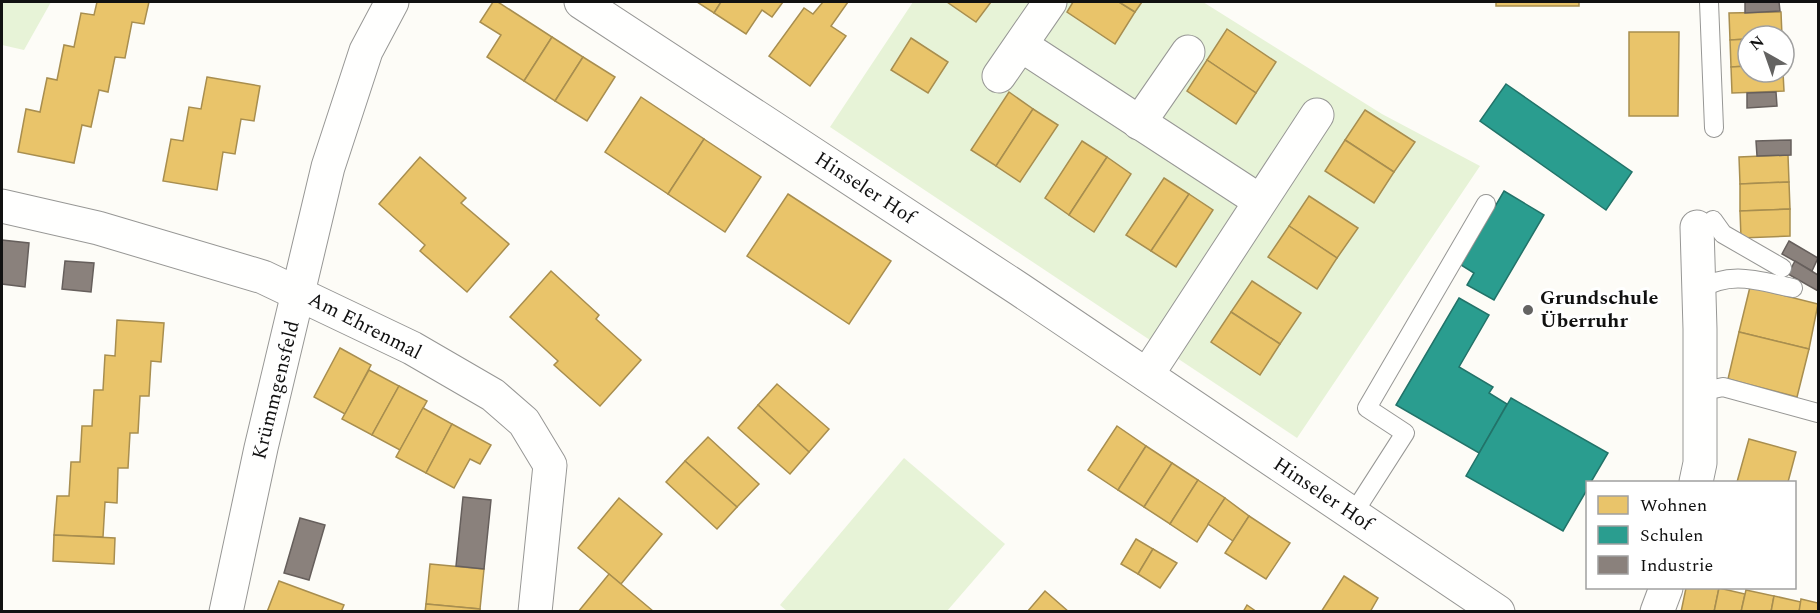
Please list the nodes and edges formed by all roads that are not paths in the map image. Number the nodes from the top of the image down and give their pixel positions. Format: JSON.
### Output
{"nodes":[{"id":1,"x":392,"y":2,"type":"edge"},
{"id":2,"x":581,"y":2,"type":"edge"},
{"id":3,"x":1050,"y":2,"type":"edge"},
{"id":4,"x":1709,"y":2,"type":"edge"},
{"id":5,"x":1021,"y":45,"type":"junction"},
{"id":6,"x":1188,"y":52,"type":"dead end"},
{"id":7,"x":999,"y":76,"type":"dead end"},
{"id":8,"x":1317,"y":115,"type":"dead end"},
{"id":9,"x":1139,"y":123,"type":"junction"},
{"id":10,"x":1714,"y":128,"type":"dead end"},
{"id":11,"x":1260,"y":201,"type":"junction"},
{"id":12,"x":1486,"y":204,"type":"dead end"},
{"id":13,"x":2,"y":207,"type":"edge"},
{"id":14,"x":1705,"y":223,"type":"joint"},
{"id":15,"x":1782,"y":268,"type":"dead end"},
{"id":16,"x":1793,"y":288,"type":"dead end"},
{"id":17,"x":1699,"y":290,"type":"junction"},
{"id":18,"x":299,"y":293,"type":"junction"},
{"id":19,"x":1147,"y":375,"type":"junction"},
{"id":20,"x":1700,"y":392,"type":"junction"},
{"id":21,"x":1818,"y":413,"type":"edge"},
{"id":22,"x":1696,"y":481,"type":"edge"},
{"id":23,"x":1353,"y":514,"type":"junction"},
{"id":24,"x":1666,"y":589,"type":"edge"},
{"id":25,"x":226,"y":612,"type":"edge"},
{"id":26,"x":535,"y":612,"type":"edge"},
{"id":27,"x":1498,"y":612,"type":"edge"},
{"id":28,"x":1657,"y":612,"type":"edge"}],
"edges":[{"from":1,"to":18,"type":"street","name":"Krümmgensfeld"},
{"from":2,"to":19,"type":"street","name":"Hinseler Hof"},
{"from":3,"to":5,"type":"street"},
{"from":4,"to":10,"type":"lane"},
{"from":5,"to":7,"type":"street"},
{"from":5,"to":9,"type":"street"},
{"from":6,"to":9,"type":"street"},
{"from":8,"to":11,"type":"street"},
{"from":9,"to":11,"type":"street"},
{"from":11,"to":19,"type":"street"},
{"from":12,"to":23,"type":"lane"},
{"from":13,"to":18,"type":"street","name":"Am Ehrenmal"},
{"from":14,"to":15,"type":"lane"},
{"from":14,"to":17,"type":"street"},
{"from":16,"to":17,"type":"lane"},
{"from":17,"to":20,"type":"street"},
{"from":18,"to":25,"type":"street","name":"Krümmgensfeld"},
{"from":18,"to":26,"type":"street","name":"Am Ehrenmal"},
{"from":19,"to":23,"type":"street","name":"Hinseler Hof"},
{"from":20,"to":21,"type":"lane"},
{"from":20,"to":22,"type":"street"},
{"from":23,"to":27,"type":"street","name":"Hinseler Hof"},
{"from":24,"to":28,"type":"street"}]}
